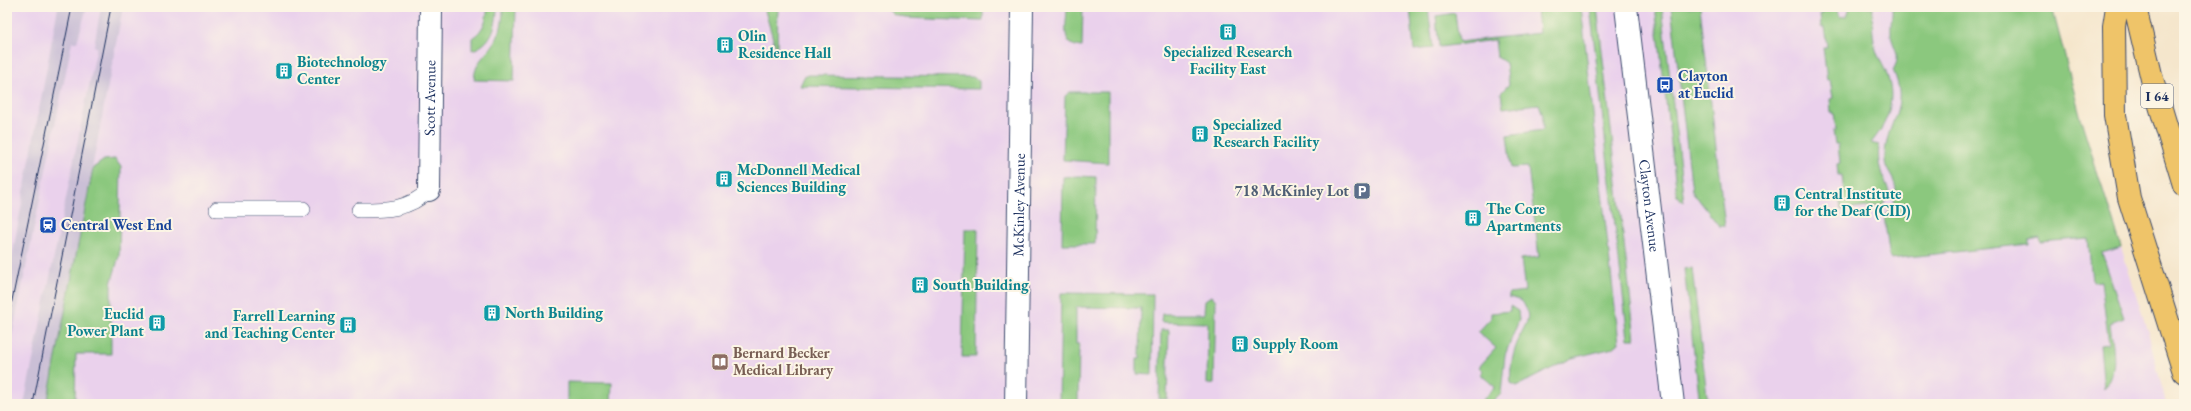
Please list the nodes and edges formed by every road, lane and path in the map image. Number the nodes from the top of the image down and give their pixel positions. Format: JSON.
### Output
{"nodes":[{"id":1,"x":431,"y":7,"type":"edge"},
{"id":2,"x":1022,"y":7,"type":"edge"},
{"id":3,"x":1626,"y":7,"type":"edge"},
{"id":4,"x":2117,"y":7,"type":"edge"},
{"id":5,"x":2135,"y":7,"type":"edge"},
{"id":6,"x":2184,"y":185,"type":"edge"},
{"id":7,"x":428,"y":190,"type":"joint"},
{"id":8,"x":217,"y":209,"type":"dead end"},
{"id":9,"x":303,"y":210,"type":"dead end"},
{"id":10,"x":359,"y":210,"type":"dead end"},
{"id":11,"x":2184,"y":372,"type":"edge"},
{"id":12,"x":1016,"y":404,"type":"edge"},
{"id":13,"x":1673,"y":404,"type":"edge"}],
"edges":[{"from":1,"to":7,"type":"street","name":"Scott Avenue"},
{"from":2,"to":12,"type":"street","name":"McKinley Avenue"},
{"from":3,"to":13,"type":"street","name":"Clayton Avenue"},
{"from":4,"to":11,"type":"highway"},
{"from":5,"to":6,"type":"highway","number":"I 64"},
{"from":7,"to":10,"type":"lane"},
{"from":8,"to":9,"type":"lane"}]}
